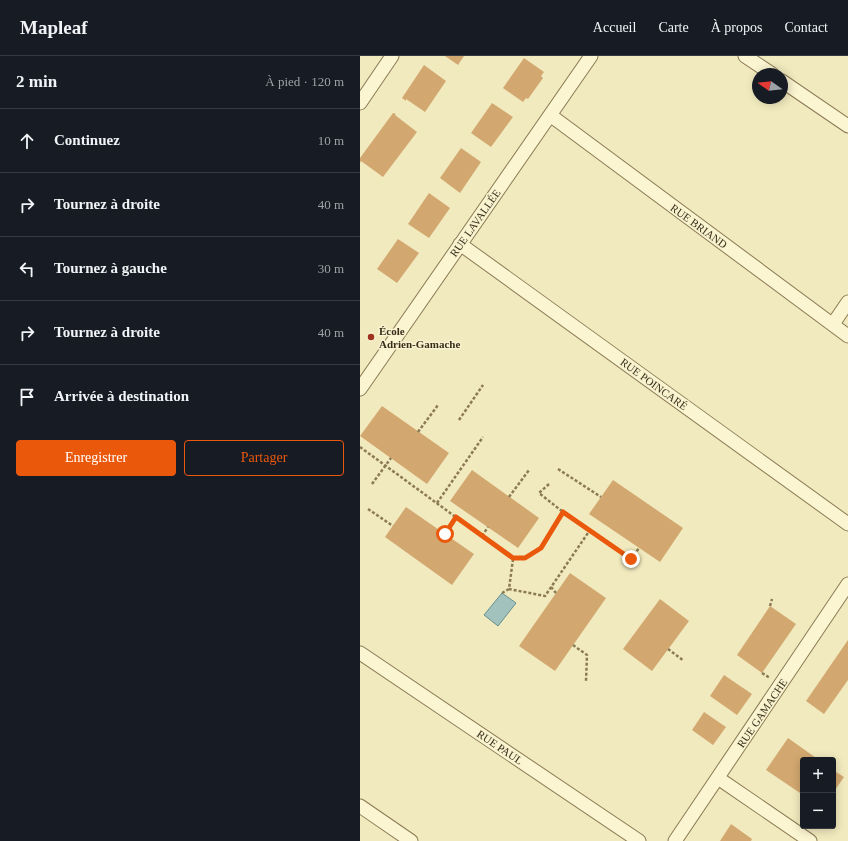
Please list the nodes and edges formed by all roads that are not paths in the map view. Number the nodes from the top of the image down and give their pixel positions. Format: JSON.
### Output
{"nodes":[{"id":1,"x":392,"y":56,"type":"edge"},
{"id":2,"x":591,"y":56,"type":"edge"},
{"id":3,"x":745,"y":56,"type":"edge"},
{"id":4,"x":763,"y":68,"type":"edge"},
{"id":5,"x":788,"y":85,"type":"edge"},
{"id":6,"x":360,"y":103,"type":"edge"},
{"id":7,"x":550,"y":115,"type":"junction"},
{"id":8,"x":848,"y":126,"type":"edge"},
{"id":9,"x":460,"y":244,"type":"junction"},
{"id":10,"x":848,"y":302,"type":"edge"},
{"id":11,"x":832,"y":324,"type":"junction"},
{"id":12,"x":848,"y":336,"type":"edge"},
{"id":13,"x":360,"y":389,"type":"edge"},
{"id":14,"x":848,"y":524,"type":"edge"},
{"id":15,"x":848,"y":584,"type":"edge"},
{"id":16,"x":360,"y":653,"type":"edge"},
{"id":17,"x":718,"y":778,"type":"junction"},
{"id":18,"x":360,"y":806,"type":"edge"},
{"id":19,"x":411,"y":841,"type":"edge"},
{"id":20,"x":639,"y":841,"type":"edge"},
{"id":21,"x":675,"y":841,"type":"edge"},
{"id":22,"x":810,"y":841,"type":"edge"}],
"edges":[{"from":1,"to":6,"type":"street"},
{"from":2,"to":7,"type":"street","name":"RUE LAVALLÉE"},
{"from":3,"to":4,"type":"street"},
{"from":5,"to":8,"type":"street"},
{"from":7,"to":9,"type":"street","name":"RUE LAVALLÉE"},
{"from":7,"to":11,"type":"street","name":"RUE BRIAND"},
{"from":9,"to":13,"type":"street","name":"RUE LAVALLÉE"},
{"from":9,"to":14,"type":"street","name":"RUE POINCARÉ"},
{"from":10,"to":11,"type":"street"},
{"from":11,"to":12,"type":"street","name":"RUE BRIAND"},
{"from":15,"to":17,"type":"street","name":"RUE GAMACHE"},
{"from":16,"to":20,"type":"street","name":"RUE PAUL"},
{"from":17,"to":21,"type":"street","name":"RUE GAMACHE"},
{"from":17,"to":22,"type":"street"},
{"from":18,"to":19,"type":"street"}]}
